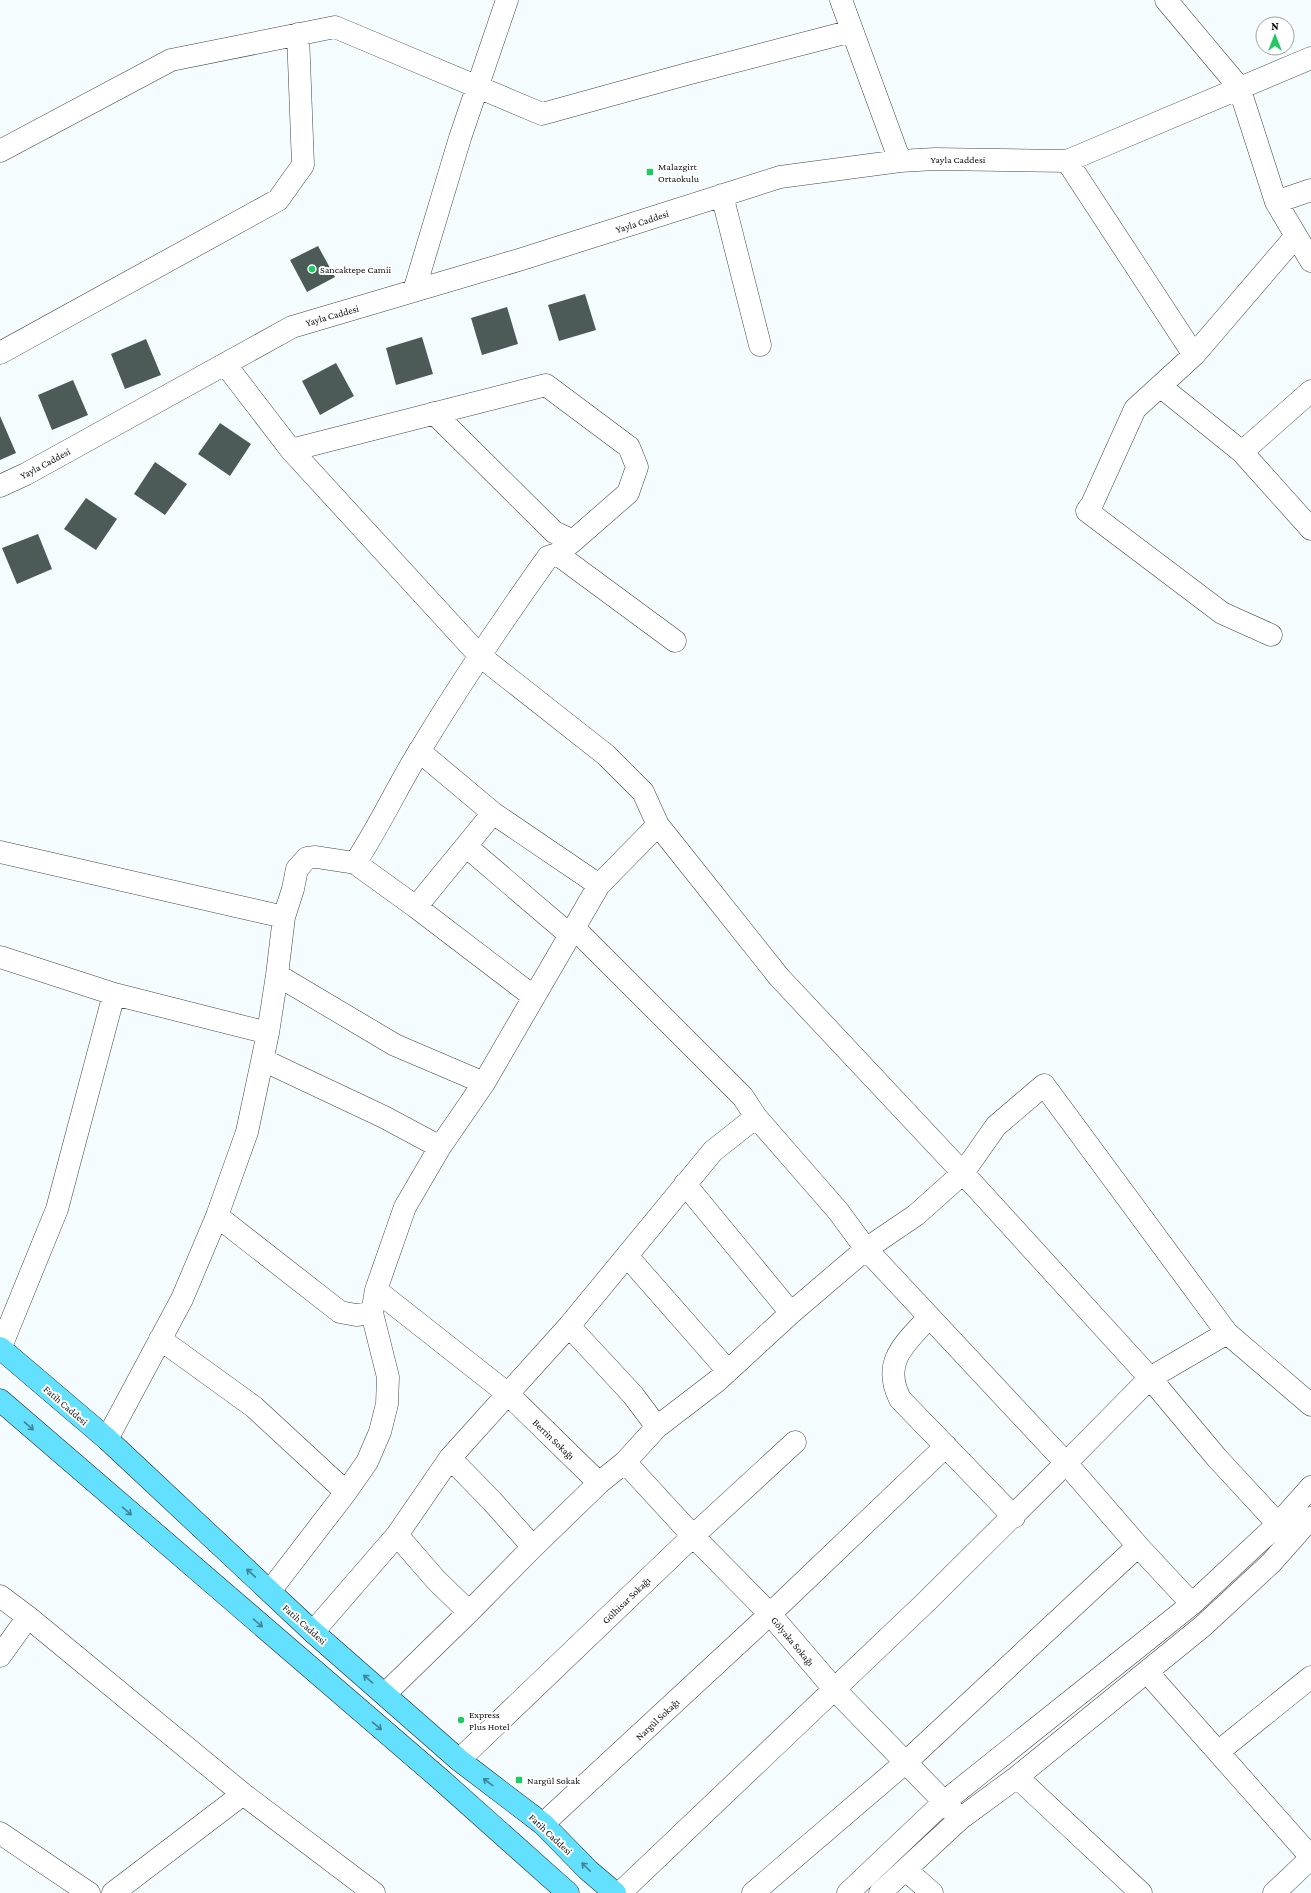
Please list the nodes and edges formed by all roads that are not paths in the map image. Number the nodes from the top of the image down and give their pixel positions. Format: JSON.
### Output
{"nodes":[{"id":1,"x":507,"y":0,"type":"edge"},
{"id":2,"x":841,"y":0,"type":"edge"},
{"id":3,"x":1166,"y":0,"type":"edge"},
{"id":4,"x":852,"y":32,"type":"junction"},
{"id":5,"x":298,"y":34,"type":"junction"},
{"id":6,"x":1311,"y":58,"type":"edge"},
{"id":7,"x":478,"y":86,"type":"junction"},
{"id":8,"x":1239,"y":87,"type":"junction"},
{"id":9,"x":0,"y":151,"type":"edge"},
{"id":10,"x":900,"y":161,"type":"junction"},
{"id":11,"x":1067,"y":161,"type":"junction"},
{"id":12,"x":1311,"y":190,"type":"edge"},
{"id":13,"x":722,"y":195,"type":"junction"},
{"id":14,"x":1276,"y":202,"type":"junction"},
{"id":15,"x":1296,"y":236,"type":"junction"},
{"id":16,"x":1311,"y":261,"type":"edge"},
{"id":17,"x":414,"y":291,"type":"junction"},
{"id":18,"x":760,"y":344,"type":"dead end"},
{"id":19,"x":0,"y":353,"type":"edge"},
{"id":20,"x":1194,"y":355,"type":"junction"},
{"id":21,"x":225,"y":364,"type":"junction"},
{"id":22,"x":1160,"y":386,"type":"junction"},
{"id":23,"x":1311,"y":391,"type":"edge"},
{"id":24,"x":434,"y":413,"type":"junction"},
{"id":25,"x":291,"y":450,"type":"junction"},
{"id":26,"x":1242,"y":452,"type":"junction"},
{"id":27,"x":0,"y":486,"type":"edge"},
{"id":28,"x":1311,"y":529,"type":"edge"},
{"id":29,"x":565,"y":548,"type":"junction"},
{"id":30,"x":1271,"y":635,"type":"dead end"},
{"id":31,"x":675,"y":641,"type":"dead end"},
{"id":32,"x":479,"y":655,"type":"junction"},
{"id":33,"x":419,"y":751,"type":"junction"},
{"id":34,"x":493,"y":813,"type":"junction"},
{"id":35,"x":658,"y":825,"type":"junction"},
{"id":36,"x":467,"y":847,"type":"junction"},
{"id":37,"x":0,"y":852,"type":"edge"},
{"id":38,"x":355,"y":864,"type":"junction"},
{"id":39,"x":599,"y":885,"type":"junction"},
{"id":40,"x":416,"y":907,"type":"junction"},
{"id":41,"x":284,"y":917,"type":"junction"},
{"id":42,"x":572,"y":932,"type":"junction"},
{"id":43,"x":0,"y":957,"type":"edge"},
{"id":44,"x":277,"y":975,"type":"junction"},
{"id":45,"x":114,"y":994,"type":"junction"},
{"id":46,"x":534,"y":997,"type":"junction"},
{"id":47,"x":268,"y":1033,"type":"junction"},
{"id":48,"x":263,"y":1060,"type":"junction"},
{"id":49,"x":484,"y":1083,"type":"junction"},
{"id":50,"x":756,"y":1117,"type":"junction"},
{"id":51,"x":440,"y":1147,"type":"junction"},
{"id":52,"x":963,"y":1173,"type":"junction"},
{"id":53,"x":685,"y":1184,"type":"junction"},
{"id":54,"x":217,"y":1216,"type":"junction"},
{"id":55,"x":866,"y":1249,"type":"junction"},
{"id":56,"x":627,"y":1256,"type":"junction"},
{"id":57,"x":376,"y":1290,"type":"junction"},
{"id":58,"x":792,"y":1313,"type":"junction"},
{"id":59,"x":372,"y":1314,"type":"junction"},
{"id":60,"x":929,"y":1317,"type":"junction"},
{"id":61,"x":569,"y":1326,"type":"junction"},
{"id":62,"x":1227,"y":1333,"type":"junction"},
{"id":63,"x":160,"y":1339,"type":"junction"},
{"id":64,"x":0,"y":1348,"type":"edge"},
{"id":65,"x":728,"y":1371,"type":"junction"},
{"id":66,"x":1150,"y":1378,"type":"junction"},
{"id":67,"x":508,"y":1394,"type":"junction"},
{"id":68,"x":0,"y":1400,"type":"edge"},
{"id":69,"x":1311,"y":1406,"type":"edge"},
{"id":70,"x":657,"y":1427,"type":"junction"},
{"id":71,"x":107,"y":1439,"type":"junction"},
{"id":72,"x":795,"y":1442,"type":"dead end"},
{"id":73,"x":946,"y":1446,"type":"junction"},
{"id":74,"x":450,"y":1458,"type":"junction"},
{"id":75,"x":625,"y":1462,"type":"junction"},
{"id":76,"x":1066,"y":1463,"type":"junction"},
{"id":77,"x":599,"y":1483,"type":"junction"},
{"id":78,"x":1311,"y":1487,"type":"edge"},
{"id":79,"x":346,"y":1492,"type":"junction"},
{"id":80,"x":1014,"y":1517,"type":"junction"},
{"id":81,"x":1311,"y":1518,"type":"edge"},
{"id":82,"x":1278,"y":1524,"type":"junction"},
{"id":83,"x":398,"y":1535,"type":"junction"},
{"id":84,"x":693,"y":1536,"type":"junction"},
{"id":85,"x":1138,"y":1546,"type":"junction"},
{"id":86,"x":532,"y":1547,"type":"junction"},
{"id":87,"x":270,"y":1591,"type":"junction"},
{"id":88,"x":0,"y":1596,"type":"edge"},
{"id":89,"x":1192,"y":1604,"type":"junction"},
{"id":90,"x":470,"y":1612,"type":"junction"},
{"id":91,"x":770,"y":1614,"type":"junction"},
{"id":92,"x":28,"y":1617,"type":"junction"},
{"id":93,"x":313,"y":1632,"type":"junction"},
{"id":94,"x":0,"y":1656,"type":"edge"},
{"id":95,"x":1147,"y":1672,"type":"junction"},
{"id":96,"x":1311,"y":1677,"type":"edge"},
{"id":97,"x":835,"y":1690,"type":"junction"},
{"id":98,"x":385,"y":1694,"type":"junction"},
{"id":99,"x":1218,"y":1752,"type":"junction"},
{"id":100,"x":459,"y":1760,"type":"junction"},
{"id":101,"x":906,"y":1762,"type":"junction"},
{"id":102,"x":1017,"y":1777,"type":"junction"},
{"id":103,"x":243,"y":1794,"type":"junction"},
{"id":104,"x":944,"y":1802,"type":"junction"},
{"id":105,"x":960,"y":1819,"type":"junction"},
{"id":106,"x":543,"y":1824,"type":"junction"},
{"id":107,"x":0,"y":1833,"type":"edge"},
{"id":108,"x":1311,"y":1857,"type":"edge"},
{"id":109,"x":906,"y":1870,"type":"junction"},
{"id":110,"x":89,"y":1893,"type":"edge"},
{"id":111,"x":113,"y":1893,"type":"edge"},
{"id":112,"x":374,"y":1893,"type":"edge"},
{"id":113,"x":568,"y":1893,"type":"edge"},
{"id":114,"x":615,"y":1893,"type":"edge"},
{"id":115,"x":620,"y":1893,"type":"edge"},
{"id":116,"x":752,"y":1893,"type":"edge"},
{"id":117,"x":848,"y":1893,"type":"edge"},
{"id":118,"x":880,"y":1893,"type":"edge"},
{"id":119,"x":932,"y":1893,"type":"edge"},
{"id":120,"x":1142,"y":1893,"type":"edge"},
{"id":121,"x":1274,"y":1893,"type":"edge"}],
"edges":[{"from":1,"to":7,"type":"street"},
{"from":2,"to":4,"type":"street"},
{"from":3,"to":8,"type":"street"},
{"from":4,"to":7,"type":"street"},
{"from":4,"to":10,"type":"street"},
{"from":5,"to":7,"type":"street"},
{"from":5,"to":9,"type":"street"},
{"from":5,"to":19,"type":"street"},
{"from":6,"to":8,"type":"street","name":"Yayla Caddesi"},
{"from":7,"to":17,"type":"street"},
{"from":8,"to":11,"type":"street","name":"Yayla Caddesi"},
{"from":8,"to":14,"type":"street"},
{"from":10,"to":11,"type":"street","name":"Yayla Caddesi"},
{"from":10,"to":13,"type":"street","name":"Yayla Caddesi"},
{"from":11,"to":20,"type":"street"},
{"from":12,"to":14,"type":"street"},
{"from":13,"to":17,"type":"street","name":"Yayla Caddesi"},
{"from":13,"to":18,"type":"street"},
{"from":14,"to":15,"type":"street"},
{"from":15,"to":16,"type":"street"},
{"from":15,"to":20,"type":"street"},
{"from":17,"to":21,"type":"street","name":"Yayla Caddesi"},
{"from":20,"to":22,"type":"street"},
{"from":21,"to":25,"type":"street"},
{"from":21,"to":27,"type":"street","name":"Yayla Caddesi"},
{"from":22,"to":26,"type":"street"},
{"from":22,"to":30,"type":"street"},
{"from":23,"to":26,"type":"street"},
{"from":24,"to":25,"type":"street"},
{"from":24,"to":29,"type":"street"},
{"from":24,"to":29,"type":"street"},
{"from":25,"to":32,"type":"street"},
{"from":26,"to":28,"type":"street"},
{"from":29,"to":31,"type":"street"},
{"from":29,"to":32,"type":"street"},
{"from":32,"to":33,"type":"street"},
{"from":32,"to":35,"type":"street"},
{"from":33,"to":34,"type":"street"},
{"from":33,"to":38,"type":"street"},
{"from":34,"to":36,"type":"street"},
{"from":34,"to":39,"type":"street"},
{"from":35,"to":39,"type":"street"},
{"from":35,"to":52,"type":"street"},
{"from":36,"to":40,"type":"street"},
{"from":36,"to":42,"type":"street"},
{"from":37,"to":41,"type":"street"},
{"from":38,"to":40,"type":"street"},
{"from":38,"to":41,"type":"street"},
{"from":39,"to":42,"type":"street"},
{"from":40,"to":46,"type":"street"},
{"from":41,"to":44,"type":"street"},
{"from":42,"to":46,"type":"street"},
{"from":42,"to":50,"type":"street"},
{"from":43,"to":45,"type":"street"},
{"from":44,"to":47,"type":"street"},
{"from":44,"to":49,"type":"street"},
{"from":45,"to":47,"type":"street"},
{"from":45,"to":64,"type":"street"},
{"from":46,"to":49,"type":"street"},
{"from":47,"to":48,"type":"street"},
{"from":48,"to":51,"type":"street"},
{"from":48,"to":54,"type":"street"},
{"from":49,"to":51,"type":"street"},
{"from":50,"to":53,"type":"street"},
{"from":50,"to":55,"type":"street"},
{"from":51,"to":57,"type":"street"},
{"from":52,"to":55,"type":"street"},
{"from":52,"to":62,"type":"street"},
{"from":52,"to":66,"type":"street"},
{"from":53,"to":56,"type":"street"},
{"from":53,"to":58,"type":"street"},
{"from":54,"to":59,"type":"street"},
{"from":54,"to":63,"type":"street"},
{"from":55,"to":58,"type":"street"},
{"from":55,"to":60,"type":"street"},
{"from":56,"to":61,"type":"street"},
{"from":56,"to":65,"type":"street"},
{"from":57,"to":59,"type":"street"},
{"from":57,"to":67,"type":"street","name":"Berrin Sokağı"},
{"from":58,"to":65,"type":"street"},
{"from":59,"to":79,"type":"street"},
{"from":60,"to":73,"type":"street"},
{"from":60,"to":76,"type":"street"},
{"from":61,"to":67,"type":"street"},
{"from":61,"to":70,"type":"street"},
{"from":62,"to":66,"type":"street"},
{"from":62,"to":69,"type":"street"},
{"from":63,"to":71,"type":"street"},
{"from":63,"to":79,"type":"street"},
{"from":64,"to":71,"type":"main road","name":"Fatih Caddesi"},
{"from":65,"to":70,"type":"street"},
{"from":66,"to":76,"type":"street"},
{"from":66,"to":82,"type":"street"},
{"from":67,"to":74,"type":"street"},
{"from":67,"to":77,"type":"street","name":"Berrin Sokağı"},
{"from":68,"to":113,"type":"main road","one_way":true},
{"from":70,"to":75,"type":"street"},
{"from":87,"to":71,"type":"main road","name":"Fatih Caddesi","one_way":true},
{"from":72,"to":84,"type":"street","name":"Gölhisar Sokağı"},
{"from":73,"to":80,"type":"street"},
{"from":73,"to":91,"type":"street","name":"Nargül Sokağı"},
{"from":74,"to":83,"type":"street"},
{"from":74,"to":86,"type":"street"},
{"from":75,"to":77,"type":"street"},
{"from":75,"to":84,"type":"street","name":"Gölyaka Sokağı"},
{"from":76,"to":80,"type":"street"},
{"from":76,"to":85,"type":"street"},
{"from":77,"to":86,"type":"street"},
{"from":78,"to":82,"type":"street"},
{"from":79,"to":87,"type":"street"},
{"from":80,"to":97,"type":"street"},
{"from":81,"to":95,"type":"street"},
{"from":82,"to":89,"type":"street"},
{"from":83,"to":90,"type":"street"},
{"from":83,"to":93,"type":"street"},
{"from":84,"to":91,"type":"street","name":"Gölyaka Sokağı"},
{"from":84,"to":100,"type":"street","name":"Gölhisar Sokağı"},
{"from":85,"to":89,"type":"street"},
{"from":85,"to":101,"type":"street"},
{"from":86,"to":90,"type":"street"},
{"from":87,"to":93,"type":"main road","name":"Fatih Caddesi"},
{"from":88,"to":92,"type":"street"},
{"from":89,"to":104,"type":"street"},
{"from":90,"to":98,"type":"street"},
{"from":91,"to":97,"type":"street","name":"Gölyaka Sokağı"},
{"from":91,"to":106,"type":"street","name":"Nargül Sokağı"},
{"from":92,"to":94,"type":"street"},
{"from":92,"to":103,"type":"street"},
{"from":98,"to":93,"type":"main road","name":"Fatih Caddesi","one_way":true},
{"from":95,"to":99,"type":"street"},
{"from":95,"to":102,"type":"street"},
{"from":96,"to":99,"type":"street"},
{"from":97,"to":101,"type":"street","name":"Gölyaka Sokağı"},
{"from":97,"to":115,"type":"street"},
{"from":98,"to":100,"type":"main road","name":"Fatih Caddesi"},
{"from":99,"to":108,"type":"street"},
{"from":106,"to":100,"type":"main road","name":"Fatih Caddesi","one_way":true},
{"from":101,"to":104,"type":"street","name":"Gölyaka Sokağı"},
{"from":101,"to":116,"type":"street"},
{"from":102,"to":105,"type":"street"},
{"from":102,"to":120,"type":"street"},
{"from":103,"to":111,"type":"street"},
{"from":103,"to":112,"type":"street"},
{"from":104,"to":105,"type":"street","name":"Gölyaka Sokağı"},
{"from":104,"to":117,"type":"street"},
{"from":105,"to":109,"type":"street"},
{"from":114,"to":106,"type":"main road","name":"Fatih Caddesi","one_way":true},
{"from":107,"to":110,"type":"street"},
{"from":108,"to":121,"type":"street"},
{"from":109,"to":118,"type":"street"},
{"from":109,"to":119,"type":"street"}]}
